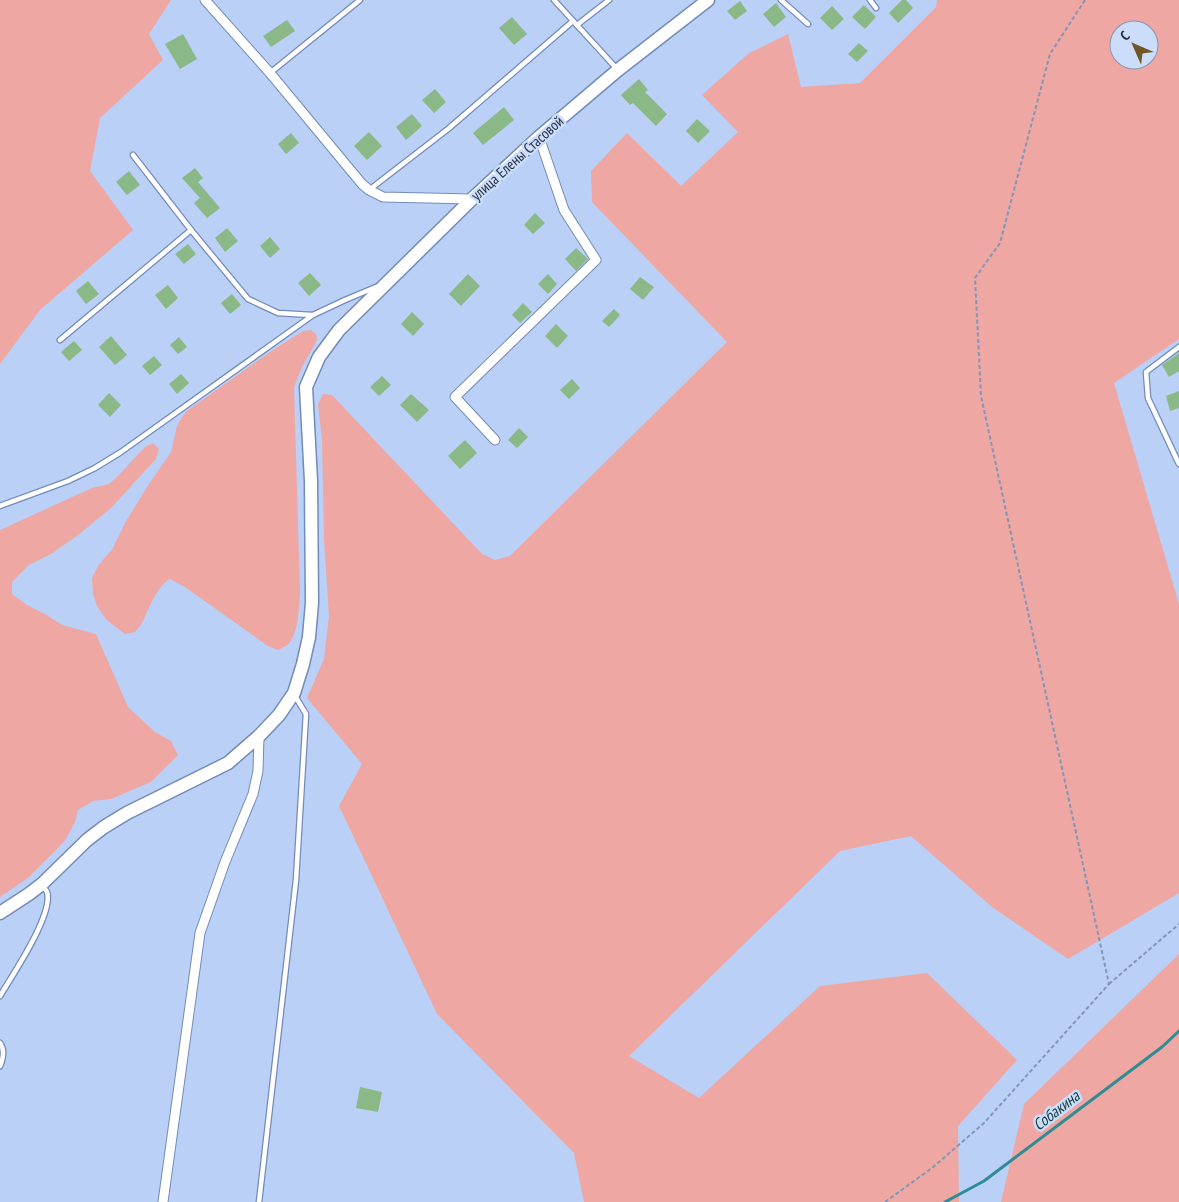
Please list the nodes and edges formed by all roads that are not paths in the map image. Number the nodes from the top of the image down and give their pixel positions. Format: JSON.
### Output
{"nodes":[{"id":1,"x":204,"y":0,"type":"edge"},
{"id":2,"x":360,"y":0,"type":"edge"},
{"id":3,"x":554,"y":0,"type":"edge"},
{"id":4,"x":609,"y":0,"type":"edge"},
{"id":5,"x":708,"y":0,"type":"edge"},
{"id":6,"x":781,"y":0,"type":"edge"},
{"id":7,"x":870,"y":0,"type":"edge"},
{"id":8,"x":876,"y":8,"type":"dead end"},
{"id":9,"x":575,"y":23,"type":"junction"},
{"id":10,"x":808,"y":24,"type":"dead end"},
{"id":11,"x":618,"y":70,"type":"junction"},
{"id":12,"x":270,"y":73,"type":"junction"},
{"id":13,"x":539,"y":137,"type":"junction"},
{"id":14,"x":133,"y":155,"type":"dead end"},
{"id":15,"x":369,"y":190,"type":"junction"},
{"id":16,"x":472,"y":199,"type":"junction"},
{"id":17,"x":191,"y":230,"type":"junction"},
{"id":18,"x":385,"y":284,"type":"junction"},
{"id":19,"x":313,"y":315,"type":"junction"},
{"id":20,"x":60,"y":340,"type":"dead end"},
{"id":21,"x":1179,"y":347,"type":"edge"},
{"id":22,"x":495,"y":440,"type":"dead end"},
{"id":23,"x":1179,"y":464,"type":"edge"},
{"id":24,"x":0,"y":506,"type":"edge"},
{"id":25,"x":294,"y":693,"type":"junction"},
{"id":26,"x":259,"y":736,"type":"junction"},
{"id":27,"x":42,"y":884,"type":"junction"},
{"id":28,"x":0,"y":913,"type":"edge"},
{"id":29,"x":0,"y":996,"type":"edge"},
{"id":30,"x":0,"y":1043,"type":"edge"},
{"id":31,"x":0,"y":1066,"type":"edge"},
{"id":32,"x":164,"y":1202,"type":"edge"},
{"id":33,"x":259,"y":1202,"type":"edge"}],
"edges":[{"from":1,"to":12,"type":"street"},
{"from":2,"to":12,"type":"lane"},
{"from":3,"to":9,"type":"lane"},
{"from":4,"to":9,"type":"lane"},
{"from":5,"to":11,"type":"main road","name":"улица Елены Стасовой"},
{"from":6,"to":10,"type":"lane"},
{"from":7,"to":8,"type":"lane"},
{"from":9,"to":11,"type":"lane"},
{"from":9,"to":15,"type":"lane"},
{"from":11,"to":13,"type":"main road","name":"улица Елены Стасовой"},
{"from":12,"to":15,"type":"street"},
{"from":13,"to":16,"type":"main road","name":"улица Елены Стасовой"},
{"from":13,"to":22,"type":"street"},
{"from":14,"to":17,"type":"lane"},
{"from":15,"to":16,"type":"street"},
{"from":16,"to":18,"type":"main road","name":"улица Елены Стасовой"},
{"from":17,"to":19,"type":"lane"},
{"from":17,"to":20,"type":"lane"},
{"from":18,"to":19,"type":"lane"},
{"from":18,"to":25,"type":"main road","name":"улица Елены Стасовой"},
{"from":19,"to":24,"type":"lane"},
{"from":21,"to":23,"type":"lane"},
{"from":25,"to":26,"type":"main road","name":"улица Елены Стасовой"},
{"from":25,"to":33,"type":"lane"},
{"from":26,"to":27,"type":"main road","name":"улица Елены Стасовой"},
{"from":26,"to":32,"type":"street"},
{"from":27,"to":28,"type":"main road","name":"улица Елены Стасовой"},
{"from":27,"to":29,"type":"lane"},
{"from":30,"to":31,"type":"lane"}]}
